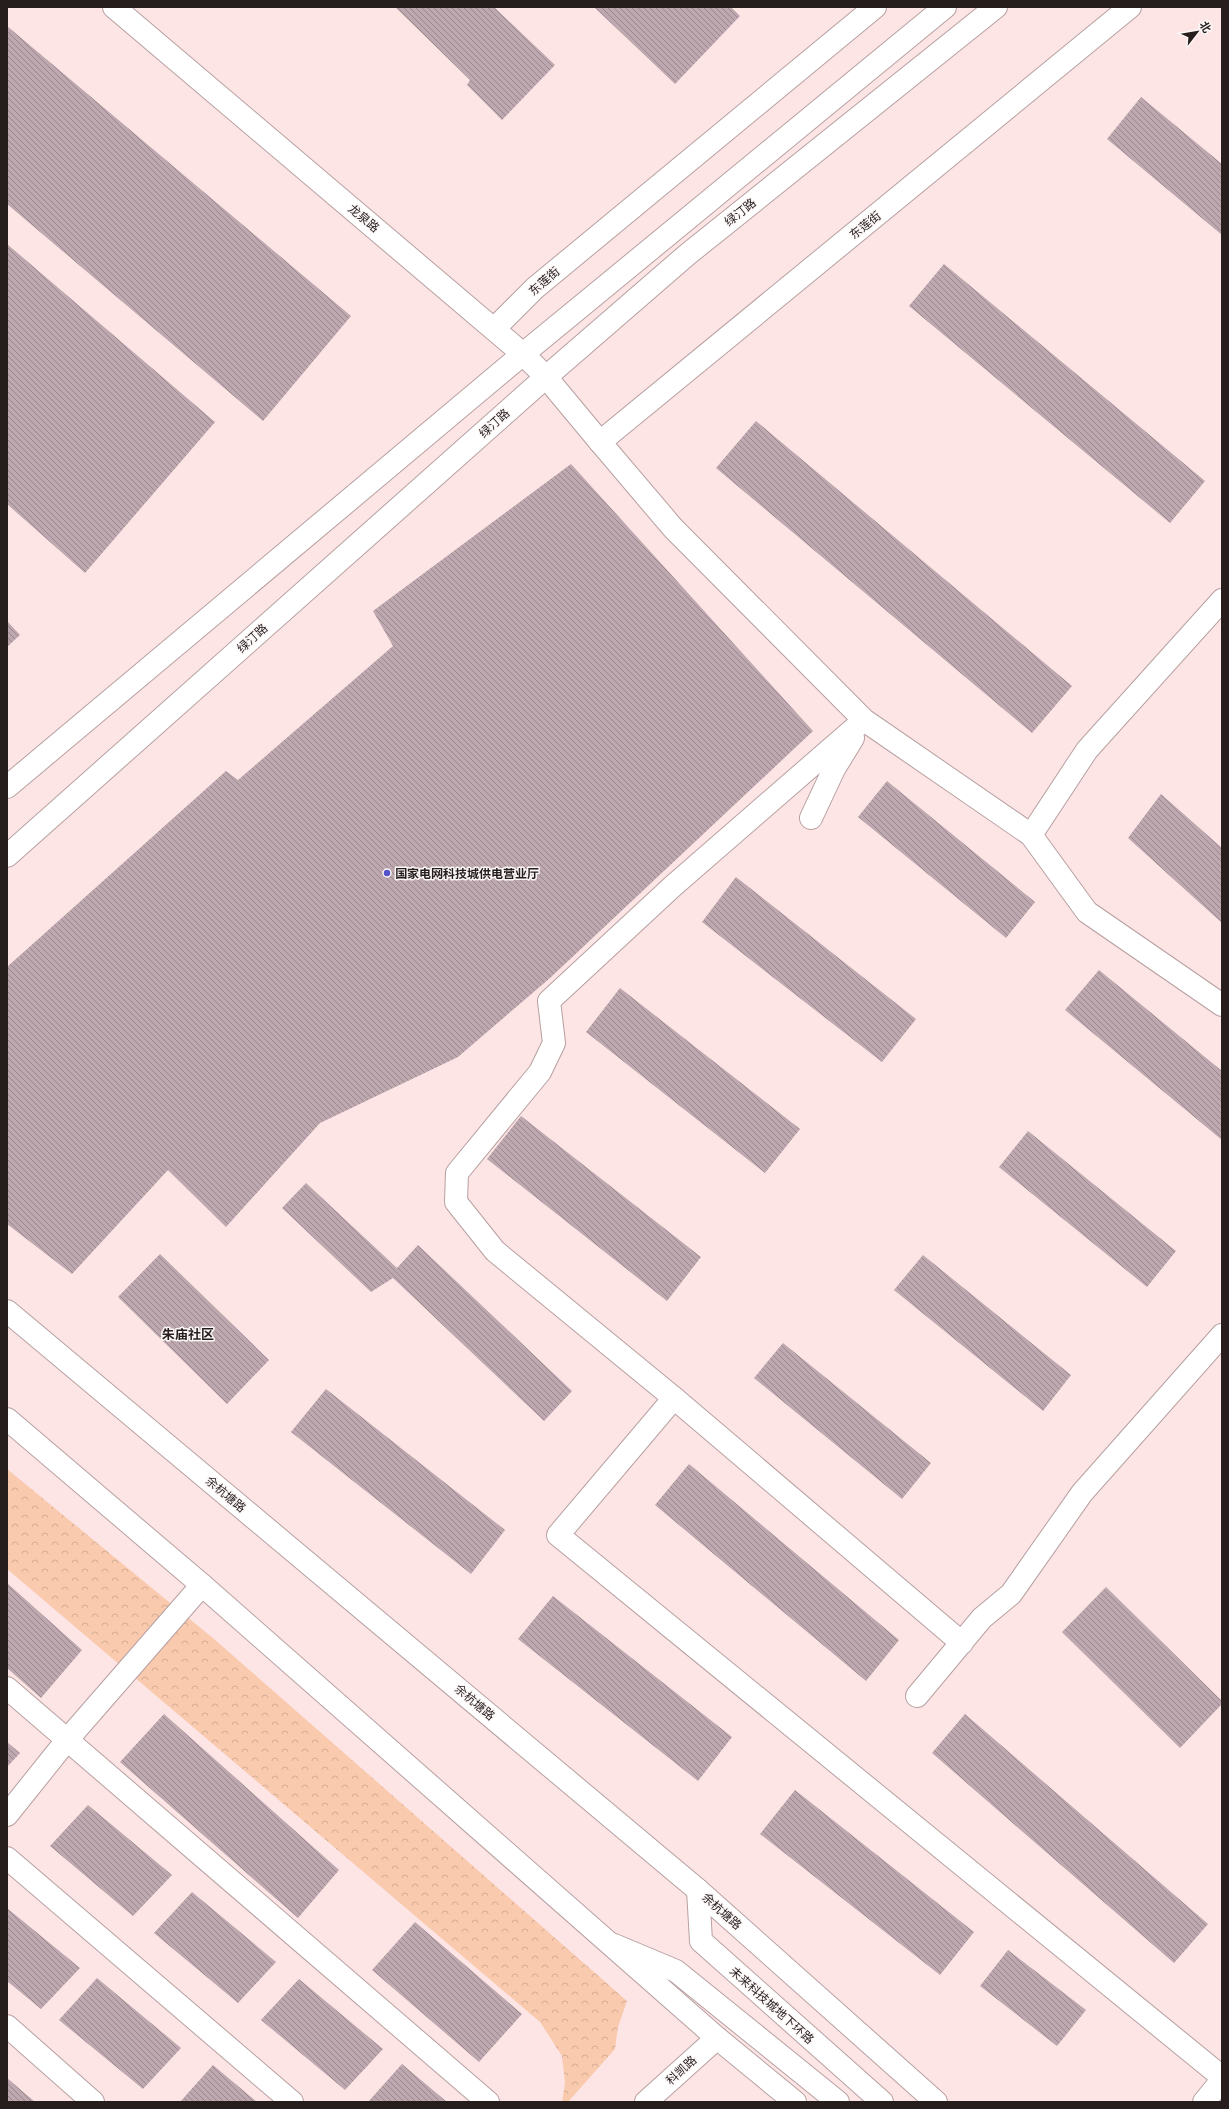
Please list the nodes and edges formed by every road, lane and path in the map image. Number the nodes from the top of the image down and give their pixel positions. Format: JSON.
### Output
{"nodes":[{"id":1,"x":114,"y":7,"type":"edge"},
{"id":2,"x":875,"y":7,"type":"edge"},
{"id":3,"x":945,"y":7,"type":"edge"},
{"id":4,"x":996,"y":7,"type":"edge"},
{"id":5,"x":1130,"y":7,"type":"edge"},
{"id":6,"x":494,"y":329,"type":"junction"},
{"id":7,"x":523,"y":354,"type":"junction"},
{"id":8,"x":546,"y":377,"type":"junction"},
{"id":9,"x":600,"y":442,"type":"junction"},
{"id":10,"x":1222,"y":600,"type":"edge"},
{"id":11,"x":864,"y":720,"type":"junction"},
{"id":12,"x":7,"y":787,"type":"edge"},
{"id":13,"x":811,"y":818,"type":"dead end"},
{"id":14,"x":1031,"y":834,"type":"junction"},
{"id":15,"x":7,"y":856,"type":"edge"},
{"id":16,"x":1222,"y":1006,"type":"edge"},
{"id":17,"x":7,"y":1310,"type":"edge"},
{"id":18,"x":1222,"y":1335,"type":"edge"},
{"id":19,"x":674,"y":1398,"type":"junction"},
{"id":20,"x":7,"y":1419,"type":"edge"},
{"id":21,"x":202,"y":1585,"type":"junction"},
{"id":22,"x":962,"y":1643,"type":"junction"},
{"id":23,"x":7,"y":1688,"type":"edge"},
{"id":24,"x":917,"y":1696,"type":"dead end"},
{"id":25,"x":67,"y":1740,"type":"junction"},
{"id":26,"x":7,"y":1815,"type":"edge"},
{"id":27,"x":7,"y":1858,"type":"edge"},
{"id":28,"x":698,"y":1890,"type":"junction"},
{"id":29,"x":610,"y":1943,"type":"junction"},
{"id":30,"x":7,"y":2026,"type":"edge"},
{"id":31,"x":717,"y":2038,"type":"junction"},
{"id":32,"x":1222,"y":2077,"type":"edge"},
{"id":33,"x":1222,"y":2080,"type":"edge"},
{"id":34,"x":93,"y":2102,"type":"edge"},
{"id":35,"x":292,"y":2102,"type":"edge"},
{"id":36,"x":488,"y":2102,"type":"edge"},
{"id":37,"x":646,"y":2102,"type":"edge"},
{"id":38,"x":795,"y":2102,"type":"edge"},
{"id":39,"x":838,"y":2102,"type":"edge"},
{"id":40,"x":882,"y":2102,"type":"edge"},
{"id":41,"x":936,"y":2102,"type":"edge"},
{"id":42,"x":1204,"y":2102,"type":"edge"}],
"edges":[{"from":1,"to":6,"type":"street","name":"龙泉路"},
{"from":2,"to":6,"type":"street","name":"东莲街"},
{"from":3,"to":7,"type":"street"},
{"from":4,"to":8,"type":"street","name":"绿汀路"},
{"from":5,"to":9,"type":"street","name":"东莲街"},
{"from":6,"to":7,"type":"street","name":"龙泉路"},
{"from":7,"to":8,"type":"street","name":"龙泉路"},
{"from":7,"to":12,"type":"street"},
{"from":8,"to":9,"type":"street","name":"龙泉路"},
{"from":8,"to":15,"type":"street","name":"绿汀路"},
{"from":9,"to":11,"type":"street","name":"龙泉路"},
{"from":10,"to":14,"type":"street"},
{"from":11,"to":13,"type":"street"},
{"from":11,"to":14,"type":"street","name":"龙泉路"},
{"from":11,"to":19,"type":"street"},
{"from":14,"to":16,"type":"street"},
{"from":17,"to":28,"type":"street","name":"余杭塘路"},
{"from":18,"to":22,"type":"street"},
{"from":19,"to":22,"type":"street"},
{"from":19,"to":32,"type":"street"},
{"from":20,"to":21,"type":"street"},
{"from":21,"to":25,"type":"street"},
{"from":21,"to":29,"type":"street"},
{"from":22,"to":24,"type":"street"},
{"from":23,"to":25,"type":"street"},
{"from":25,"to":26,"type":"street"},
{"from":25,"to":36,"type":"street"},
{"from":27,"to":35,"type":"street"},
{"from":28,"to":40,"type":"street","name":"未来科技城地下环路"},
{"from":28,"to":41,"type":"street","name":"余杭塘路"},
{"from":29,"to":31,"type":"street"},
{"from":29,"to":39,"type":"street"},
{"from":30,"to":34,"type":"street"},
{"from":31,"to":37,"type":"street","name":"科凯路"},
{"from":31,"to":38,"type":"street"},
{"from":33,"to":42,"type":"street"}]}
